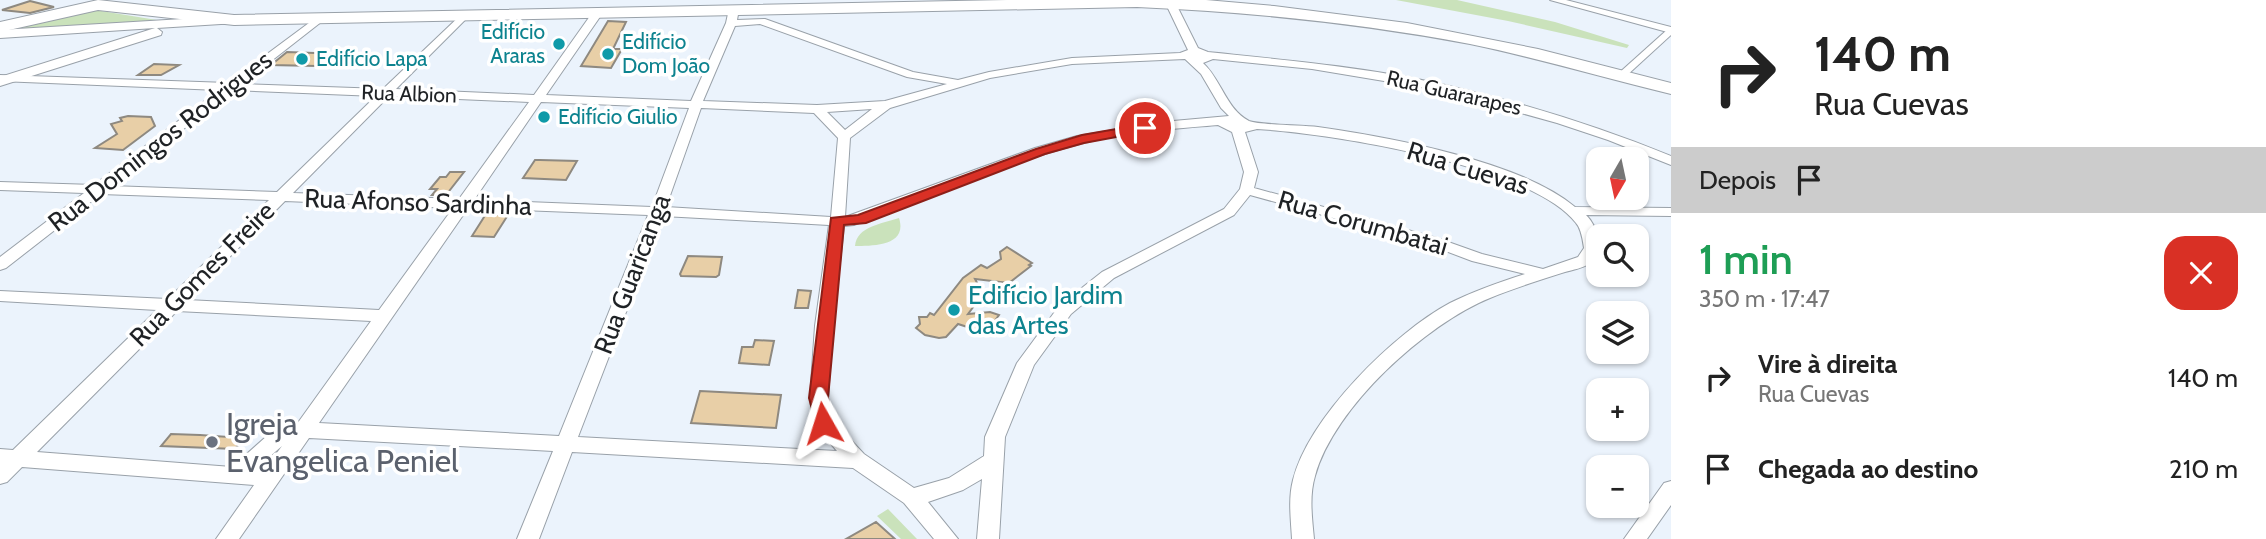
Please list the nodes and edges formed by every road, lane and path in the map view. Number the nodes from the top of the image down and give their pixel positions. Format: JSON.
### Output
{"nodes":[{"id":1,"x":63,"y":0,"type":"edge"},
{"id":2,"x":128,"y":0,"type":"edge"},
{"id":3,"x":1555,"y":0,"type":"edge"},
{"id":4,"x":1139,"y":1,"type":"edge"},
{"id":5,"x":98,"y":5,"type":"junction"},
{"id":6,"x":1168,"y":5,"type":"edge"},
{"id":7,"x":145,"y":6,"type":"edge"},
{"id":8,"x":599,"y":11,"type":"junction"},
{"id":9,"x":465,"y":14,"type":"junction"},
{"id":10,"x":762,"y":14,"type":"junction"},
{"id":11,"x":733,"y":16,"type":"junction"},
{"id":12,"x":44,"y":17,"type":"junction"},
{"id":13,"x":321,"y":17,"type":"junction"},
{"id":14,"x":234,"y":20,"type":"junction"},
{"id":15,"x":184,"y":25,"type":"junction"},
{"id":16,"x":0,"y":27,"type":"edge"},
{"id":17,"x":1671,"y":31,"type":"edge"},
{"id":18,"x":0,"y":34,"type":"edge"},
{"id":19,"x":1190,"y":55,"type":"junction"},
{"id":20,"x":1207,"y":62,"type":"junction"},
{"id":21,"x":911,"y":75,"type":"junction"},
{"id":22,"x":1622,"y":75,"type":"junction"},
{"id":23,"x":3,"y":80,"type":"edge"},
{"id":24,"x":961,"y":82,"type":"junction"},
{"id":25,"x":230,"y":87,"type":"junction"},
{"id":26,"x":1671,"y":89,"type":"edge"},
{"id":27,"x":385,"y":93,"type":"junction"},
{"id":28,"x":918,"y":95,"type":"junction"},
{"id":29,"x":538,"y":99,"type":"junction"},
{"id":30,"x":696,"y":104,"type":"junction"},
{"id":31,"x":886,"y":105,"type":"junction"},
{"id":32,"x":817,"y":109,"type":"junction"},
{"id":33,"x":1232,"y":121,"type":"junction"},
{"id":34,"x":844,"y":137,"type":"junction"},
{"id":35,"x":1671,"y":161,"type":"edge"},
{"id":36,"x":0,"y":186,"type":"edge"},
{"id":37,"x":96,"y":190,"type":"junction"},
{"id":38,"x":1247,"y":190,"type":"junction"},
{"id":39,"x":278,"y":197,"type":"junction"},
{"id":40,"x":464,"y":203,"type":"junction"},
{"id":41,"x":656,"y":211,"type":"junction"},
{"id":42,"x":1573,"y":211,"type":"junction"},
{"id":43,"x":1671,"y":212,"type":"edge"},
{"id":44,"x":837,"y":221,"type":"junction"},
{"id":45,"x":1477,"y":258,"type":"junction"},
{"id":46,"x":0,"y":265,"type":"edge"},
{"id":47,"x":1541,"y":273,"type":"junction"},
{"id":48,"x":1504,"y":286,"type":"junction"},
{"id":49,"x":0,"y":296,"type":"edge"},
{"id":50,"x":171,"y":304,"type":"junction"},
{"id":51,"x":385,"y":316,"type":"junction"},
{"id":52,"x":304,"y":430,"type":"junction"},
{"id":53,"x":565,"y":444,"type":"junction"},
{"id":54,"x":9,"y":457,"type":"edge"},
{"id":55,"x":995,"y":458,"type":"junction"},
{"id":56,"x":856,"y":460,"type":"junction"},
{"id":57,"x":237,"y":475,"type":"junction"},
{"id":58,"x":0,"y":476,"type":"edge"},
{"id":59,"x":271,"y":478,"type":"junction"},
{"id":60,"x":1671,"y":489,"type":"edge"},
{"id":61,"x":911,"y":497,"type":"junction"},
{"id":62,"x":228,"y":539,"type":"edge"},
{"id":63,"x":528,"y":539,"type":"edge"},
{"id":64,"x":947,"y":539,"type":"edge"},
{"id":65,"x":988,"y":539,"type":"edge"},
{"id":66,"x":1303,"y":539,"type":"edge"},
{"id":67,"x":1635,"y":539,"type":"edge"}],
"edges":[{"from":1,"to":5,"type":"main road"},
{"from":1,"to":12,"type":"main road"},
{"from":2,"to":5,"type":"main road"},
{"from":3,"to":17,"type":"street"},
{"from":4,"to":6,"type":"main road"},
{"from":4,"to":10,"type":"main road"},
{"from":5,"to":7,"type":"main road"},
{"from":5,"to":12,"type":"main road"},
{"from":6,"to":19,"type":"street"},
{"from":6,"to":22,"type":"main road"},
{"from":7,"to":14,"type":"main road"},
{"from":8,"to":9,"type":"main road"},
{"from":8,"to":11,"type":"main road"},
{"from":8,"to":29,"type":"street"},
{"from":9,"to":13,"type":"main road"},
{"from":9,"to":27,"type":"street","name":"Rua Gomes Freire"},
{"from":10,"to":11,"type":"main road"},
{"from":10,"to":21,"type":"street"},
{"from":11,"to":30,"type":"street","name":"Rua Guaricanga"},
{"from":12,"to":16,"type":"main road"},
{"from":13,"to":14,"type":"main road"},
{"from":13,"to":25,"type":"street","name":"Rua Domingos Rodrigues"},
{"from":14,"to":15,"type":"street"},
{"from":15,"to":18,"type":"street"},
{"from":15,"to":23,"type":"street"},
{"from":17,"to":22,"type":"street"},
{"from":19,"to":20,"type":"street"},
{"from":19,"to":24,"type":"street"},
{"from":20,"to":33,"type":"street"},
{"from":20,"to":35,"type":"street","name":"Rua Guararapes"},
{"from":21,"to":24,"type":"street"},
{"from":21,"to":28,"type":"street"},
{"from":22,"to":26,"type":"main road"},
{"from":23,"to":25,"type":"street","name":"Rua Albion"},
{"from":24,"to":28,"type":"street"},
{"from":25,"to":27,"type":"street","name":"Rua Albion"},
{"from":25,"to":37,"type":"street","name":"Rua Domingos Rodrigues"},
{"from":27,"to":29,"type":"street","name":"Rua Albion"},
{"from":27,"to":39,"type":"street","name":"Rua Gomes Freire"},
{"from":28,"to":31,"type":"street"},
{"from":29,"to":30,"type":"street","name":"Rua Albion"},
{"from":29,"to":40,"type":"street"},
{"from":30,"to":32,"type":"street","name":"Rua Albion"},
{"from":30,"to":41,"type":"street","name":"Rua Guaricanga"},
{"from":31,"to":32,"type":"street","name":"Rua Albion"},
{"from":31,"to":34,"type":"street"},
{"from":32,"to":34,"type":"street"},
{"from":33,"to":38,"type":"street"},
{"from":33,"to":42,"type":"street","name":"Rua Cuevas"},
{"from":33,"to":44,"type":"street","name":"Rua Cuevas"},
{"from":34,"to":44,"type":"street"},
{"from":36,"to":37,"type":"street","name":"Rua Afonso Sardinha"},
{"from":37,"to":39,"type":"street","name":"Rua Afonso Sardinha"},
{"from":37,"to":46,"type":"street","name":"Rua Domingos Rodrigues"},
{"from":38,"to":45,"type":"street","name":"Rua Corumbatai"},
{"from":38,"to":55,"type":"street"},
{"from":39,"to":40,"type":"street","name":"Rua Afonso Sardinha"},
{"from":39,"to":50,"type":"street","name":"Rua Gomes Freire"},
{"from":40,"to":41,"type":"street","name":"Rua Afonso Sardinha"},
{"from":40,"to":51,"type":"street"},
{"from":41,"to":44,"type":"street","name":"Rua Afonso Sardinha"},
{"from":41,"to":53,"type":"street","name":"Rua Guaricanga"},
{"from":42,"to":43,"type":"street"},
{"from":42,"to":47,"type":"street","name":"Rua Cuevas"},
{"from":44,"to":56,"type":"street"},
{"from":45,"to":47,"type":"street","name":"Rua Corumbatai"},
{"from":45,"to":48,"type":"street","name":"Rua Corumbatai"},
{"from":47,"to":48,"type":"street","name":"Rua Cuevas"},
{"from":48,"to":66,"type":"street","name":"Rua Cuevas"},
{"from":49,"to":50,"type":"street"},
{"from":50,"to":51,"type":"street"},
{"from":50,"to":54,"type":"street","name":"Rua Gomes Freire"},
{"from":51,"to":52,"type":"street"},
{"from":52,"to":53,"type":"street"},
{"from":52,"to":57,"type":"street"},
{"from":52,"to":59,"type":"street"},
{"from":53,"to":56,"type":"street"},
{"from":53,"to":63,"type":"street","name":"Rua Guaricanga"},
{"from":54,"to":57,"type":"street"},
{"from":54,"to":58,"type":"street","name":"Rua Gomes Freire"},
{"from":55,"to":61,"type":"street"},
{"from":55,"to":65,"type":"street"},
{"from":56,"to":61,"type":"street"},
{"from":57,"to":59,"type":"street"},
{"from":59,"to":62,"type":"street"},
{"from":60,"to":67,"type":"street"},
{"from":61,"to":64,"type":"street"}]}
